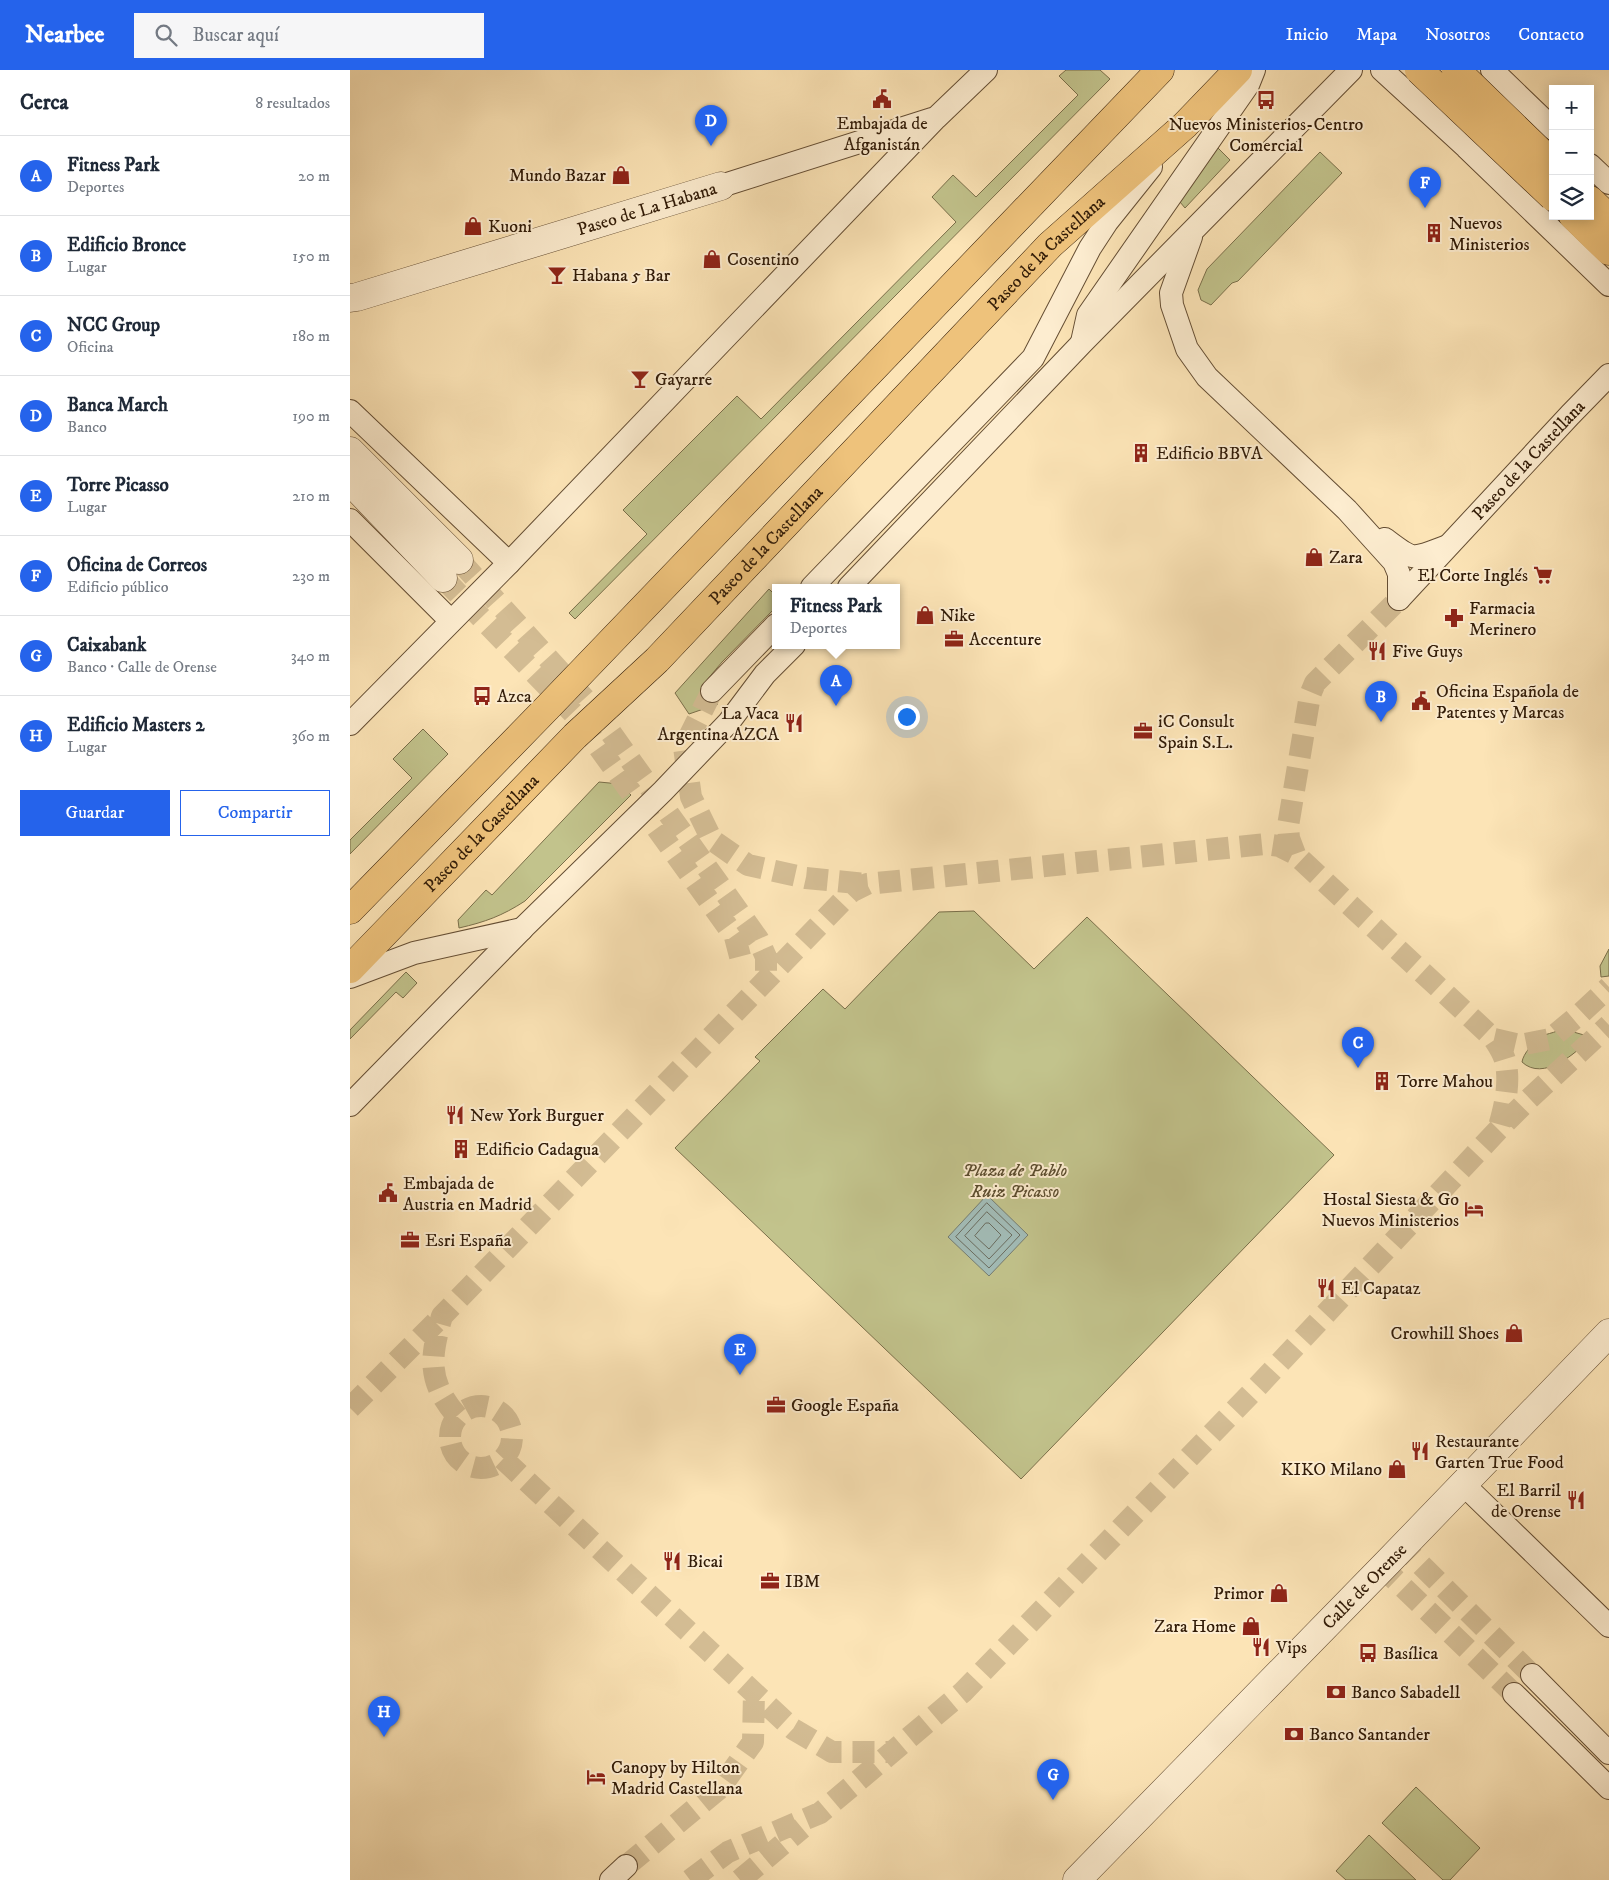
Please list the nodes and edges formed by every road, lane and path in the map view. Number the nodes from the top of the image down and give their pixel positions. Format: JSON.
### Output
{"nodes":[{"id":1,"x":986,"y":70,"type":"edge"},
{"id":2,"x":1160,"y":70,"type":"edge"},
{"id":3,"x":1238,"y":70,"type":"edge"},
{"id":4,"x":1254,"y":70,"type":"edge"},
{"id":5,"x":1351,"y":70,"type":"edge"},
{"id":6,"x":1382,"y":70,"type":"edge"},
{"id":7,"x":1419,"y":70,"type":"edge"},
{"id":8,"x":1456,"y":70,"type":"edge"},
{"id":9,"x":1492,"y":70,"type":"edge"},
{"id":10,"x":1525,"y":102,"type":"junction"},
{"id":11,"x":936,"y":118,"type":"junction"},
{"id":12,"x":1185,"y":124,"type":"junction"},
{"id":13,"x":1549,"y":125,"type":"edge"},
{"id":14,"x":1473,"y":155,"type":"junction"},
{"id":15,"x":1549,"y":160,"type":"edge"},
{"id":16,"x":1594,"y":169,"type":"edge"},
{"id":17,"x":1609,"y":183,"type":"edge"},
{"id":18,"x":721,"y":186,"type":"joint"},
{"id":19,"x":1549,"y":193,"type":"edge"},
{"id":20,"x":1594,"y":204,"type":"edge"},
{"id":21,"x":1609,"y":218,"type":"edge"},
{"id":22,"x":1577,"y":220,"type":"edge"},
{"id":23,"x":1194,"y":230,"type":"junction"},
{"id":24,"x":1609,"y":251,"type":"edge"},
{"id":25,"x":1609,"y":285,"type":"edge"},
{"id":26,"x":352,"y":299,"type":"edge"},
{"id":27,"x":1082,"y":343,"type":"junction"},
{"id":28,"x":1609,"y":376,"type":"edge"},
{"id":29,"x":350,"y":411,"type":"edge"},
{"id":30,"x":350,"y":451,"type":"edge"},
{"id":31,"x":350,"y":481,"type":"edge"},
{"id":32,"x":1347,"y":510,"type":"junction"},
{"id":33,"x":350,"y":520,"type":"edge"},
{"id":34,"x":1448,"y":546,"type":"junction"},
{"id":35,"x":509,"y":563,"type":"junction"},
{"id":36,"x":815,"y":584,"type":"edge"},
{"id":37,"x":852,"y":584,"type":"edge"},
{"id":38,"x":451,"y":621,"type":"junction"},
{"id":39,"x":772,"y":629,"type":"edge"},
{"id":40,"x":790,"y":649,"type":"edge"},
{"id":41,"x":712,"y":691,"type":"tunnel mouth"},
{"id":42,"x":350,"y":724,"type":"edge"},
{"id":43,"x":350,"y":910,"type":"edge"},
{"id":44,"x":522,"y":929,"type":"junction"},
{"id":45,"x":350,"y":969,"type":"edge"},
{"id":46,"x":350,"y":976,"type":"edge"},
{"id":47,"x":350,"y":1106,"type":"edge"},
{"id":48,"x":1609,"y":1333,"type":"edge"},
{"id":49,"x":1463,"y":1484,"type":"junction"},
{"id":50,"x":1609,"y":1626,"type":"edge"},
{"id":51,"x":1532,"y":1675,"type":"tunnel mouth"},
{"id":52,"x":1514,"y":1694,"type":"tunnel mouth"},
{"id":53,"x":1609,"y":1753,"type":"edge"},
{"id":54,"x":1609,"y":1788,"type":"edge"},
{"id":55,"x":1077,"y":1880,"type":"edge"}],
"edges":[{"from":1,"to":11,"type":"street"},
{"from":2,"to":43,"type":"main road"},
{"from":3,"to":12,"type":"main road","name":"Paseo de la Castellana"},
{"from":4,"to":27,"type":"street"},
{"from":5,"to":23,"type":"street","name":"Paseo de la Castellana"},
{"from":6,"to":14,"type":"street"},
{"from":7,"to":19,"type":"main road","bridge":true},
{"from":8,"to":15,"type":"main road","bridge":true},
{"from":9,"to":10,"type":"street"},
{"from":10,"to":13,"type":"street"},
{"from":10,"to":14,"type":"street"},
{"from":11,"to":18,"type":"street","name":"Paseo de La Habana"},
{"from":11,"to":35,"type":"street"},
{"from":12,"to":36,"type":"street","name":"Paseo de la Castellana"},
{"from":12,"to":45,"type":"main road","name":"Paseo de la Castellana"},
{"from":14,"to":25,"type":"street"},
{"from":16,"to":17,"type":"street"},
{"from":18,"to":26,"type":"street","name":"Paseo de La Habana"},
{"from":20,"to":21,"type":"main road"},
{"from":22,"to":24,"type":"main road"},
{"from":23,"to":27,"type":"street","name":"Paseo de la Castellana"},
{"from":23,"to":32,"type":"street","name":"Paseo de la Castellana"},
{"from":27,"to":37,"type":"street","name":"Paseo de la Castellana"},
{"from":28,"to":34,"type":"street","name":"Paseo de la Castellana"},
{"from":29,"to":35,"type":"street"},
{"from":30,"to":31,"type":"street"},
{"from":32,"to":34,"type":"street","name":"Paseo de la Castellana"},
{"from":32,"to":34,"type":"street","name":"Paseo de la Castellana"},
{"from":33,"to":38,"type":"street"},
{"from":35,"to":38,"type":"street"},
{"from":38,"to":42,"type":"street"},
{"from":39,"to":41,"type":"street"},
{"from":40,"to":44,"type":"street"},
{"from":44,"to":46,"type":"street"},
{"from":44,"to":47,"type":"street"},
{"from":48,"to":49,"type":"street","name":"Calle de Orense"},
{"from":49,"to":50,"type":"street"},
{"from":49,"to":55,"type":"street","name":"Calle de Orense"},
{"from":51,"to":53,"type":"street"},
{"from":52,"to":54,"type":"street"}]}
